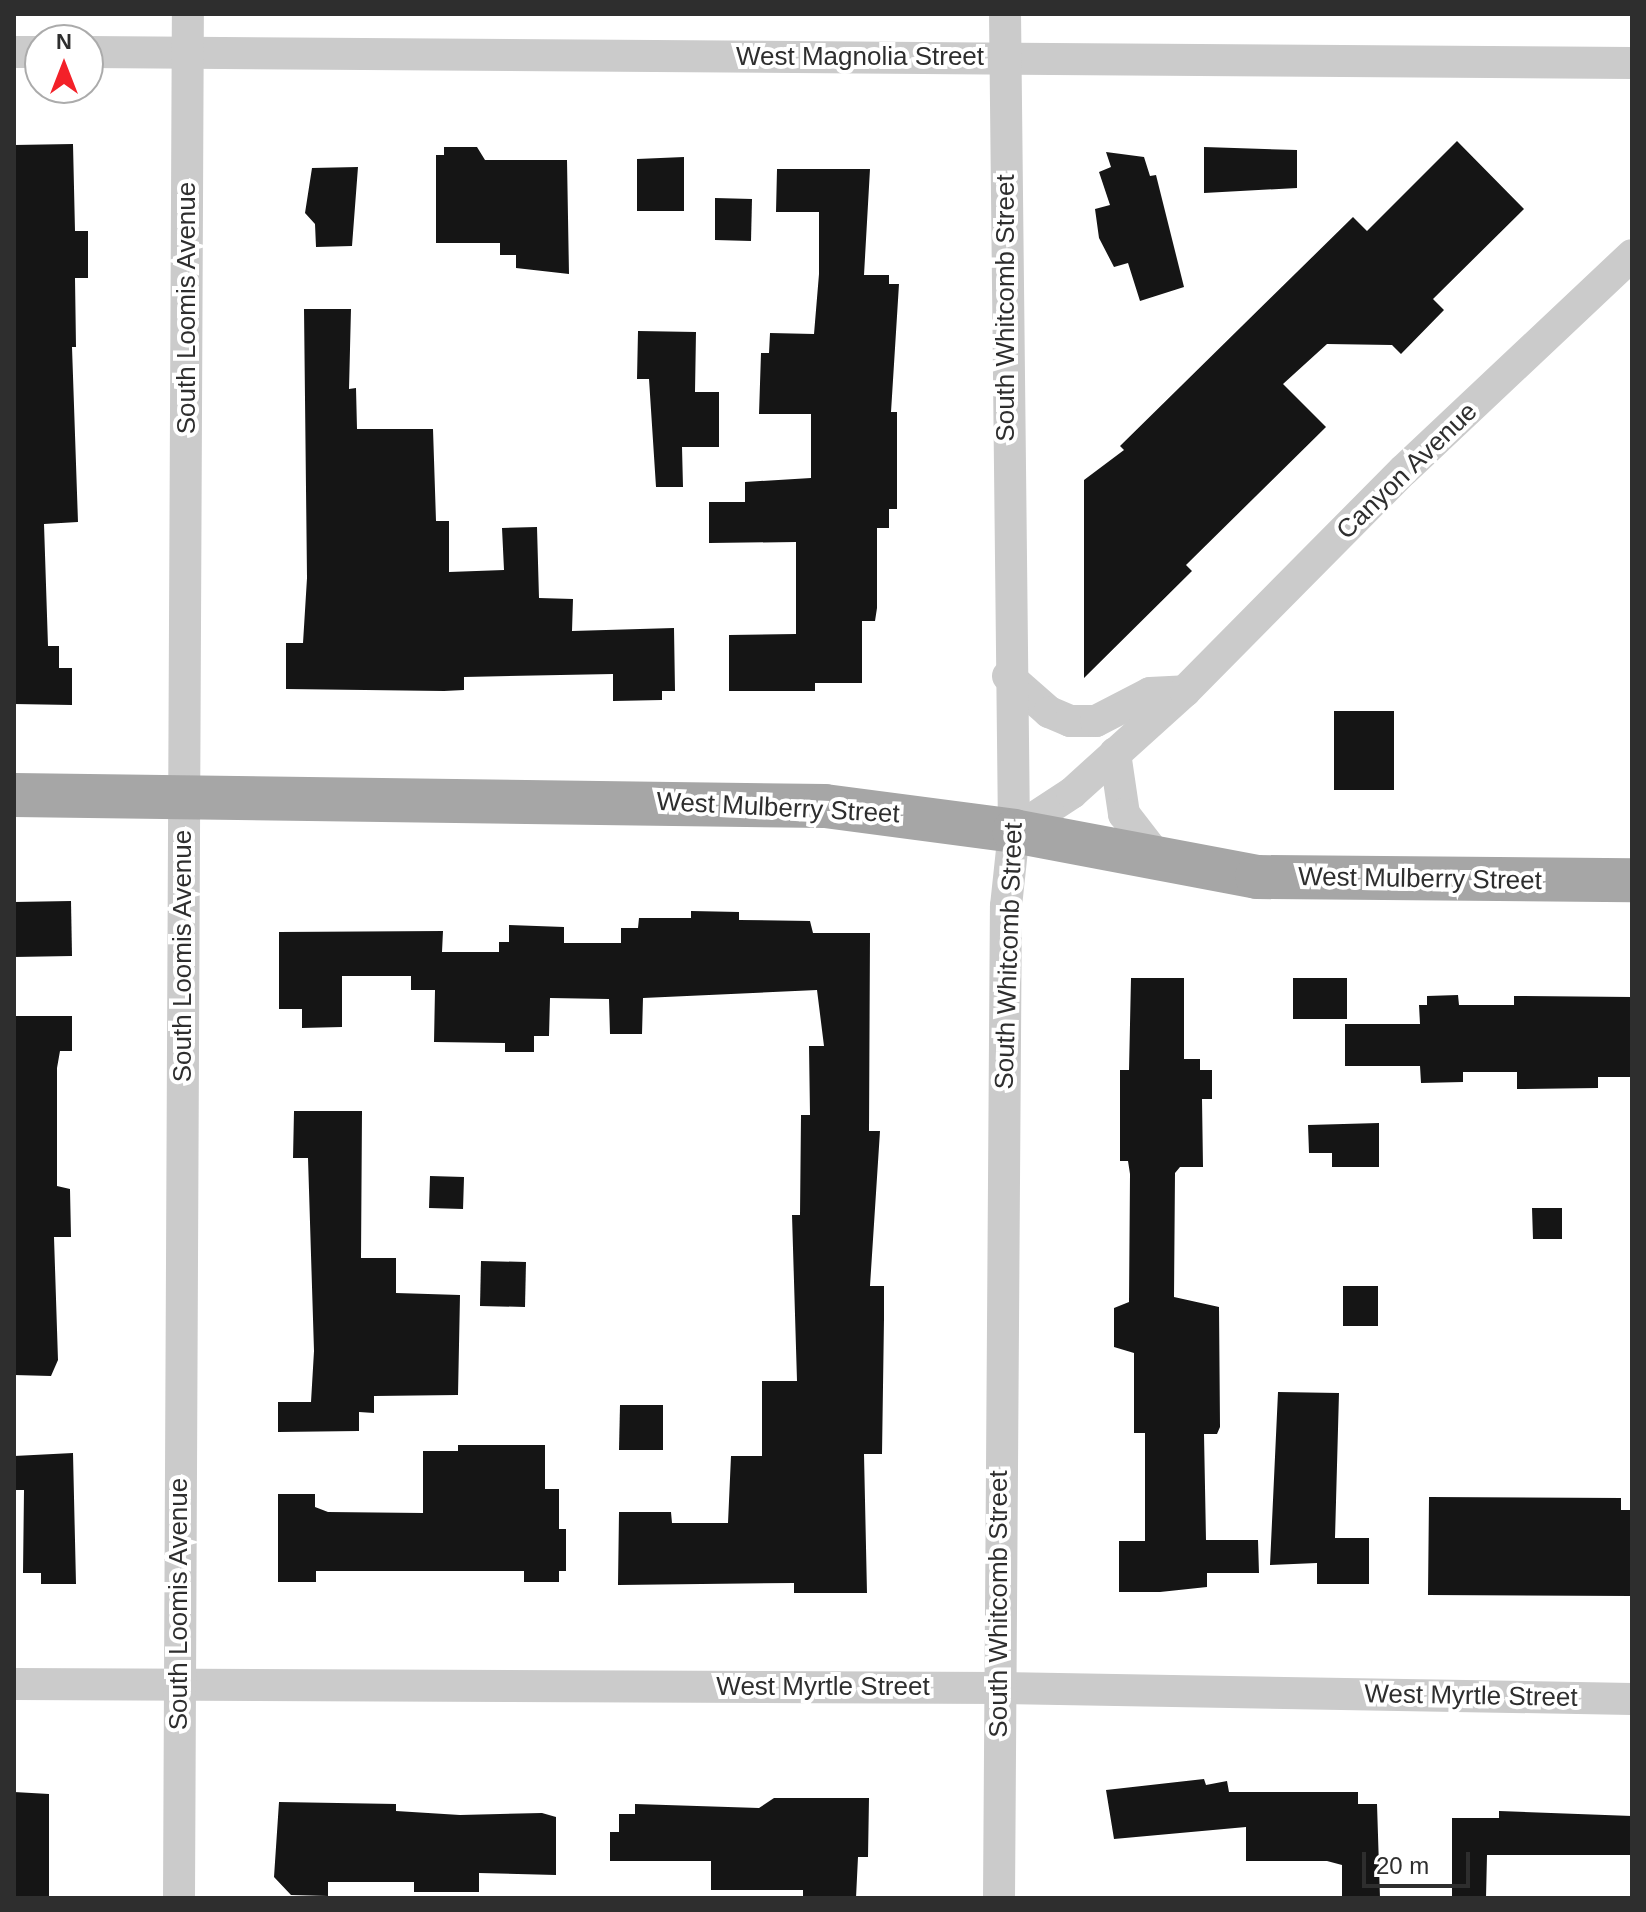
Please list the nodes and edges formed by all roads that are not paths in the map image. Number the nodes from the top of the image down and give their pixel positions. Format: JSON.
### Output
{"nodes":[{"id":1,"x":188,"y":14,"type":"edge"},
{"id":2,"x":1005,"y":14,"type":"edge"},
{"id":3,"x":104,"y":52,"type":"edge"},
{"id":4,"x":188,"y":53,"type":"junction"},
{"id":5,"x":1005,"y":57,"type":"junction"},
{"id":6,"x":1632,"y":63,"type":"edge"},
{"id":7,"x":1632,"y":255,"type":"edge"},
{"id":8,"x":1008,"y":676,"type":"junction"},
{"id":9,"x":1185,"y":691,"type":"junction"},
{"id":10,"x":1115,"y":753,"type":"junction"},
{"id":11,"x":14,"y":795,"type":"edge"},
{"id":12,"x":184,"y":796,"type":"junction"},
{"id":13,"x":1014,"y":831,"type":"junction"},
{"id":14,"x":1161,"y":862,"type":"junction"},
{"id":15,"x":1632,"y":880,"type":"edge"},
{"id":16,"x":178,"y":1683,"type":"junction"},
{"id":17,"x":14,"y":1684,"type":"edge"},
{"id":18,"x":998,"y":1688,"type":"junction"},
{"id":19,"x":1632,"y":1699,"type":"edge"},
{"id":20,"x":179,"y":1898,"type":"edge"},
{"id":21,"x":999,"y":1898,"type":"edge"}],
"edges":[{"from":1,"to":4,"type":"street","name":"South Loomis Avenue"},
{"from":2,"to":5,"type":"street","name":"South Whitcomb Street"},
{"from":3,"to":4,"type":"street","name":"West Magnolia Street"},
{"from":4,"to":5,"type":"street","name":"West Magnolia Street"},
{"from":4,"to":12,"type":"street","name":"South Loomis Avenue"},
{"from":5,"to":6,"type":"street","name":"West Magnolia Street"},
{"from":5,"to":8,"type":"street","name":"South Whitcomb Street"},
{"from":7,"to":9,"type":"street","name":"Canyon Avenue"},
{"from":8,"to":9,"type":"street"},
{"from":8,"to":13,"type":"street","name":"South Whitcomb Street"},
{"from":9,"to":10,"type":"street","name":"Canyon Avenue"},
{"from":10,"to":13,"type":"street","name":"Canyon Avenue"},
{"from":10,"to":14,"type":"street"},
{"from":11,"to":12,"type":"main road","name":"West Mulberry Street"},
{"from":12,"to":13,"type":"main road","name":"West Mulberry Street"},
{"from":12,"to":16,"type":"street","name":"South Loomis Avenue"},
{"from":13,"to":14,"type":"main road","name":"West Mulberry Street"},
{"from":13,"to":18,"type":"street","name":"South Whitcomb Street"},
{"from":14,"to":15,"type":"main road","name":"West Mulberry Street"},
{"from":16,"to":17,"type":"street","name":"West Myrtle Street"},
{"from":16,"to":18,"type":"street","name":"West Myrtle Street"},
{"from":16,"to":20,"type":"street","name":"South Loomis Avenue"},
{"from":18,"to":19,"type":"street","name":"West Myrtle Street"},
{"from":18,"to":21,"type":"street","name":"South Whitcomb Street"}]}
